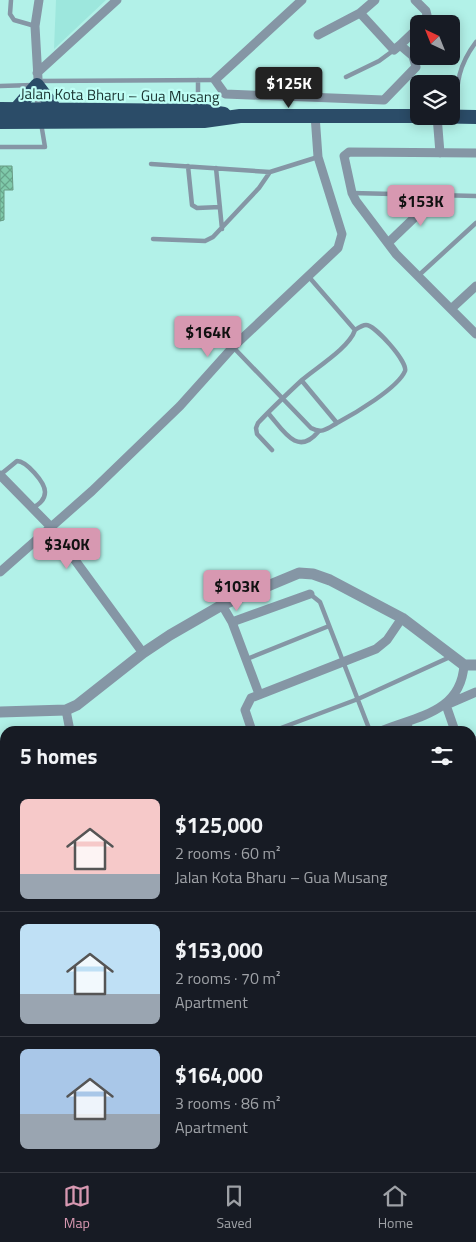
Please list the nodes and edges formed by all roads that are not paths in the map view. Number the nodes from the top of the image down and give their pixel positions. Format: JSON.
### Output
{"nodes":[{"id":1,"x":11,"y":0,"type":"edge"},
{"id":2,"x":39,"y":0,"type":"edge"},
{"id":3,"x":117,"y":0,"type":"edge"},
{"id":4,"x":302,"y":0,"type":"edge"},
{"id":5,"x":375,"y":0,"type":"edge"},
{"id":6,"x":416,"y":0,"type":"edge"},
{"id":7,"x":360,"y":13,"type":"junction"},
{"id":8,"x":427,"y":15,"type":"edge"},
{"id":9,"x":35,"y":26,"type":"junction"},
{"id":10,"x":318,"y":35,"type":"dead end"},
{"id":11,"x":410,"y":36,"type":"edge"},
{"id":12,"x":476,"y":42,"type":"edge"},
{"id":13,"x":397,"y":48,"type":"junction"},
{"id":14,"x":458,"y":75,"type":"edge"},
{"id":15,"x":346,"y":77,"type":"dead end"},
{"id":16,"x":37,"y":79,"type":"junction"},
{"id":17,"x":198,"y":80,"type":"junction"},
{"id":18,"x":215,"y":80,"type":"junction"},
{"id":19,"x":0,"y":86,"type":"edge"},
{"id":20,"x":384,"y":100,"type":"junction"},
{"id":21,"x":0,"y":109,"type":"edge"},
{"id":22,"x":16,"y":109,"type":"junction"},
{"id":23,"x":55,"y":109,"type":"junction"},
{"id":24,"x":198,"y":111,"type":"junction"},
{"id":25,"x":40,"y":115,"type":"junction"},
{"id":26,"x":315,"y":115,"type":"junction"},
{"id":27,"x":240,"y":116,"type":"junction"},
{"id":28,"x":385,"y":116,"type":"junction"},
{"id":29,"x":410,"y":116,"type":"edge"},
{"id":30,"x":460,"y":116,"type":"edge"},
{"id":31,"x":476,"y":117,"type":"edge"},
{"id":32,"x":0,"y":122,"type":"edge"},
{"id":33,"x":438,"y":125,"type":"edge"},
{"id":34,"x":0,"y":147,"type":"edge"},
{"id":35,"x":440,"y":153,"type":"junction"},
{"id":36,"x":476,"y":153,"type":"edge"},
{"id":37,"x":318,"y":157,"type":"junction"},
{"id":38,"x":151,"y":164,"type":"dead end"},
{"id":39,"x":188,"y":166,"type":"junction"},
{"id":40,"x":216,"y":168,"type":"junction"},
{"id":41,"x":270,"y":172,"type":"junction"},
{"id":42,"x":352,"y":193,"type":"junction"},
{"id":43,"x":438,"y":195,"type":"junction"},
{"id":44,"x":476,"y":196,"type":"edge"},
{"id":45,"x":220,"y":207,"type":"junction"},
{"id":46,"x":476,"y":223,"type":"edge"},
{"id":47,"x":222,"y":229,"type":"junction"},
{"id":48,"x":152,"y":239,"type":"dead end"},
{"id":49,"x":388,"y":243,"type":"junction"},
{"id":50,"x":307,"y":275,"type":"junction"},
{"id":51,"x":418,"y":276,"type":"junction"},
{"id":52,"x":476,"y":286,"type":"edge"},
{"id":53,"x":451,"y":308,"type":"junction"},
{"id":54,"x":356,"y":330,"type":"junction"},
{"id":55,"x":476,"y":334,"type":"edge"},
{"id":56,"x":233,"y":347,"type":"junction"},
{"id":57,"x":302,"y":381,"type":"junction"},
{"id":58,"x":282,"y":398,"type":"junction"},
{"id":59,"x":268,"y":413,"type":"junction"},
{"id":60,"x":338,"y":423,"type":"junction"},
{"id":61,"x":318,"y":432,"type":"junction"},
{"id":62,"x":272,"y":450,"type":"dead end"},
{"id":63,"x":0,"y":475,"type":"edge"},
{"id":64,"x":33,"y":508,"type":"junction"},
{"id":65,"x":50,"y":526,"type":"junction"},
{"id":66,"x":0,"y":572,"type":"edge"},
{"id":67,"x":310,"y":594,"type":"joint"},
{"id":68,"x":222,"y":605,"type":"junction"},
{"id":69,"x":402,"y":618,"type":"junction"},
{"id":70,"x":232,"y":622,"type":"junction"},
{"id":71,"x":329,"y":626,"type":"junction"},
{"id":72,"x":143,"y":653,"type":"junction"},
{"id":73,"x":451,"y":657,"type":"junction"},
{"id":74,"x":247,"y":660,"type":"junction"},
{"id":75,"x":343,"y":662,"type":"junction"},
{"id":76,"x":470,"y":665,"type":"edge"},
{"id":77,"x":476,"y":692,"type":"edge"},
{"id":78,"x":259,"y":694,"type":"junction"},
{"id":79,"x":358,"y":699,"type":"junction"},
{"id":80,"x":446,"y":705,"type":"junction"},
{"id":81,"x":66,"y":710,"type":"junction"},
{"id":82,"x":0,"y":712,"type":"edge"},
{"id":83,"x":407,"y":720,"type":"junction"},
{"id":84,"x":69,"y":726,"type":"edge"},
{"id":85,"x":250,"y":726,"type":"edge"},
{"id":86,"x":286,"y":726,"type":"edge"},
{"id":87,"x":368,"y":726,"type":"edge"},
{"id":88,"x":393,"y":726,"type":"edge"},
{"id":89,"x":410,"y":726,"type":"edge"},
{"id":90,"x":453,"y":726,"type":"edge"}],
"edges":[{"from":1,"to":9,"type":"lane"},
{"from":2,"to":9,"type":"street"},
{"from":3,"to":16,"type":"street"},
{"from":4,"to":18,"type":"street"},
{"from":5,"to":7,"type":"street"},
{"from":6,"to":8,"type":"street"},
{"from":7,"to":10,"type":"street"},
{"from":7,"to":13,"type":"street"},
{"from":9,"to":16,"type":"street"},
{"from":11,"to":13,"type":"street"},
{"from":12,"to":14,"type":"lane"},
{"from":13,"to":15,"type":"lane"},
{"from":13,"to":20,"type":"street"},
{"from":16,"to":17,"type":"lane"},
{"from":16,"to":19,"type":"lane"},
{"from":16,"to":22,"type":"highway"},
{"from":16,"to":23,"type":"highway"},
{"from":16,"to":25,"type":"street"},
{"from":17,"to":18,"type":"lane"},
{"from":17,"to":24,"type":"lane"},
{"from":18,"to":20,"type":"street"},
{"from":20,"to":28,"type":"street"},
{"from":21,"to":22,"type":"highway","name":"Jalan Kota Bharu – Gua Musang"},
{"from":22,"to":25,"type":"highway","name":"Jalan Kota Bharu – Gua Musang"},
{"from":23,"to":24,"type":"highway","name":"Jalan Kota Bharu – Gua Musang"},
{"from":23,"to":25,"type":"highway","name":"Jalan Kota Bharu – Gua Musang"},
{"from":24,"to":27,"type":"highway","name":"Jalan Kota Bharu – Gua Musang"},
{"from":25,"to":27,"type":"highway","name":"Jalan Kota Bharu – Gua Musang"},
{"from":25,"to":32,"type":"highway","name":"Jalan Kota Bharu – Gua Musang"},
{"from":25,"to":34,"type":"lane"},
{"from":26,"to":27,"type":"highway","name":"Jalan Kota Bharu – Gua Musang"},
{"from":26,"to":28,"type":"highway","name":"Jalan Kota Bharu – Gua Musang"},
{"from":26,"to":37,"type":"street"},
{"from":28,"to":29,"type":"highway","name":"Jalan Kota Bharu – Gua Musang"},
{"from":30,"to":31,"type":"highway","name":"Jalan Kota Bharu – Gua Musang"},
{"from":33,"to":35,"type":"street"},
{"from":35,"to":36,"type":"street"},
{"from":35,"to":42,"type":"street"},
{"from":37,"to":41,"type":"lane"},
{"from":37,"to":50,"type":"street"},
{"from":38,"to":39,"type":"lane"},
{"from":39,"to":40,"type":"lane"},
{"from":39,"to":45,"type":"lane"},
{"from":40,"to":41,"type":"lane"},
{"from":40,"to":45,"type":"lane"},
{"from":41,"to":47,"type":"lane"},
{"from":42,"to":43,"type":"lane"},
{"from":42,"to":49,"type":"street"},
{"from":43,"to":44,"type":"lane"},
{"from":43,"to":49,"type":"street"},
{"from":45,"to":47,"type":"lane"},
{"from":46,"to":51,"type":"lane"},
{"from":47,"to":48,"type":"lane"},
{"from":49,"to":51,"type":"street"},
{"from":50,"to":54,"type":"lane"},
{"from":50,"to":56,"type":"street"},
{"from":51,"to":53,"type":"street"},
{"from":52,"to":53,"type":"street"},
{"from":53,"to":55,"type":"street"},
{"from":54,"to":57,"type":"lane"},
{"from":54,"to":60,"type":"lane"},
{"from":56,"to":58,"type":"lane"},
{"from":56,"to":65,"type":"street"},
{"from":57,"to":58,"type":"lane"},
{"from":57,"to":60,"type":"lane"},
{"from":58,"to":59,"type":"lane"},
{"from":58,"to":61,"type":"lane"},
{"from":59,"to":61,"type":"lane"},
{"from":59,"to":62,"type":"lane"},
{"from":60,"to":61,"type":"lane"},
{"from":63,"to":64,"type":"street"},
{"from":63,"to":64,"type":"lane"},
{"from":64,"to":65,"type":"street"},
{"from":65,"to":66,"type":"street"},
{"from":65,"to":72,"type":"street"},
{"from":67,"to":70,"type":"street"},
{"from":67,"to":71,"type":"lane"},
{"from":68,"to":69,"type":"street"},
{"from":68,"to":70,"type":"street"},
{"from":68,"to":72,"type":"street"},
{"from":69,"to":73,"type":"street"},
{"from":69,"to":75,"type":"street"},
{"from":70,"to":74,"type":"street"},
{"from":71,"to":74,"type":"lane"},
{"from":71,"to":75,"type":"lane"},
{"from":72,"to":81,"type":"street"},
{"from":73,"to":76,"type":"street"},
{"from":73,"to":79,"type":"lane"},
{"from":74,"to":78,"type":"street"},
{"from":75,"to":78,"type":"street"},
{"from":75,"to":79,"type":"lane"},
{"from":76,"to":80,"type":"street"},
{"from":77,"to":80,"type":"street"},
{"from":78,"to":85,"type":"street"},
{"from":79,"to":86,"type":"lane"},
{"from":79,"to":87,"type":"lane"},
{"from":80,"to":83,"type":"street"},
{"from":80,"to":90,"type":"street"},
{"from":81,"to":82,"type":"street"},
{"from":81,"to":84,"type":"street"},
{"from":83,"to":88,"type":"street"},
{"from":83,"to":89,"type":"lane"}]}
